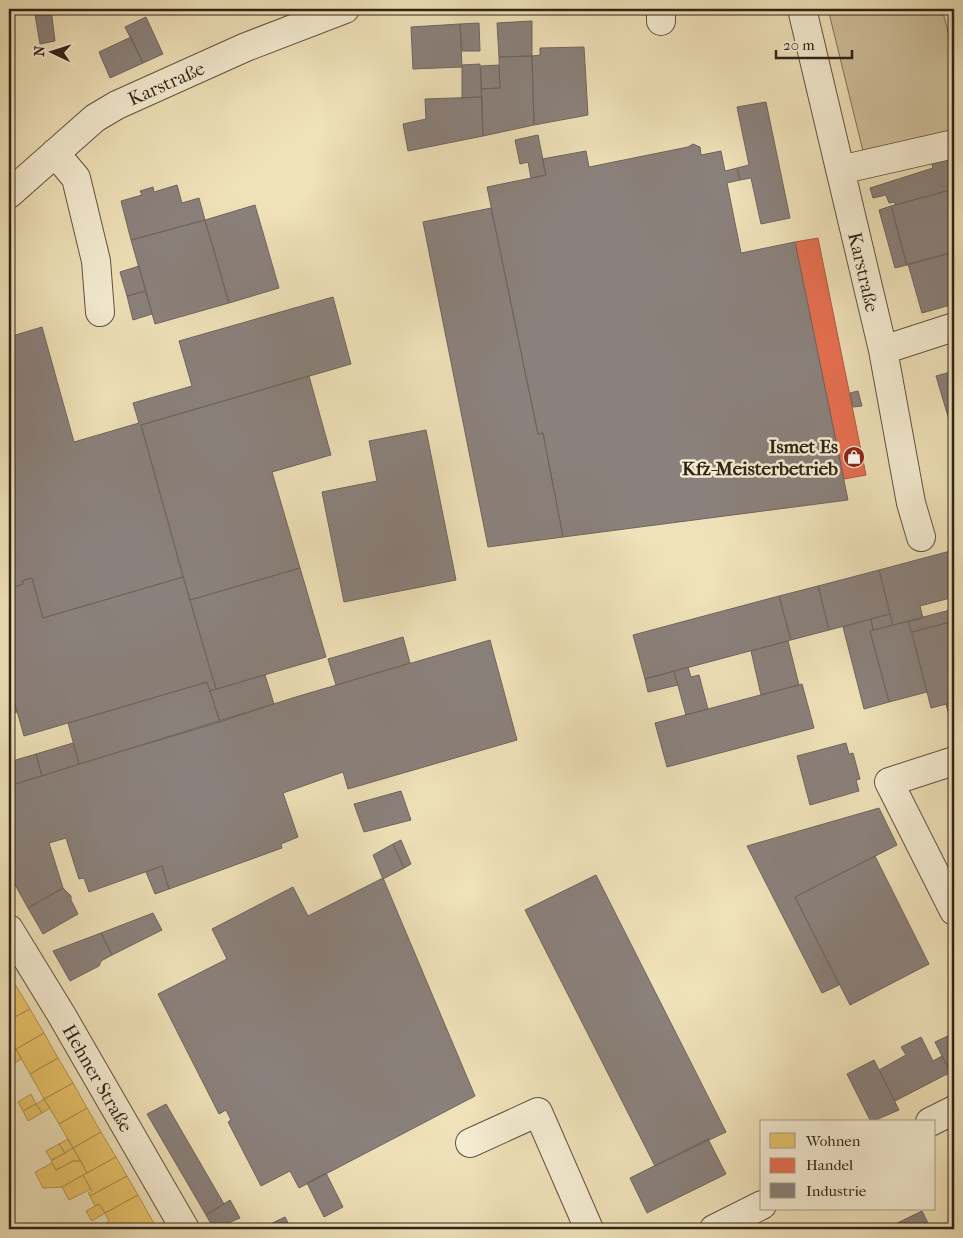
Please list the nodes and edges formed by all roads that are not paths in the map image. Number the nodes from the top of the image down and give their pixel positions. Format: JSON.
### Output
{"nodes":[{"id":1,"x":345,"y":9,"type":"edge"},
{"id":2,"x":802,"y":9,"type":"edge"},
{"id":3,"x":954,"y":144,"type":"edge"},
{"id":4,"x":55,"y":153,"type":"junction"},
{"id":5,"x":840,"y":170,"type":"junction"},
{"id":6,"x":9,"y":194,"type":"edge"},
{"id":7,"x":100,"y":312,"type":"dead end"},
{"id":8,"x":954,"y":327,"type":"edge"},
{"id":9,"x":883,"y":350,"type":"junction"},
{"id":10,"x":921,"y":537,"type":"dead end"},
{"id":11,"x":954,"y":761,"type":"edge"},
{"id":12,"x":954,"y":911,"type":"edge"},
{"id":13,"x":9,"y":928,"type":"edge"},
{"id":14,"x":954,"y":1110,"type":"edge"},
{"id":15,"x":934,"y":1120,"type":"edge"},
{"id":16,"x":470,"y":1143,"type":"dead end"},
{"id":17,"x":760,"y":1206,"type":"edge"},
{"id":18,"x":185,"y":1229,"type":"edge"},
{"id":19,"x":590,"y":1229,"type":"edge"},
{"id":20,"x":714,"y":1229,"type":"edge"}],
"edges":[{"from":1,"to":4,"type":"street","name":"Karstraße"},
{"from":2,"to":5,"type":"street","name":"Karstraße"},
{"from":3,"to":5,"type":"street"},
{"from":4,"to":6,"type":"street","name":"Karstraße"},
{"from":4,"to":7,"type":"street"},
{"from":5,"to":9,"type":"street","name":"Karstraße"},
{"from":8,"to":9,"type":"street"},
{"from":9,"to":10,"type":"street","name":"Karstraße"},
{"from":11,"to":12,"type":"street"},
{"from":13,"to":18,"type":"street","name":"Hehner Straße"},
{"from":14,"to":15,"type":"street"},
{"from":16,"to":19,"type":"street"},
{"from":17,"to":20,"type":"street"}]}
